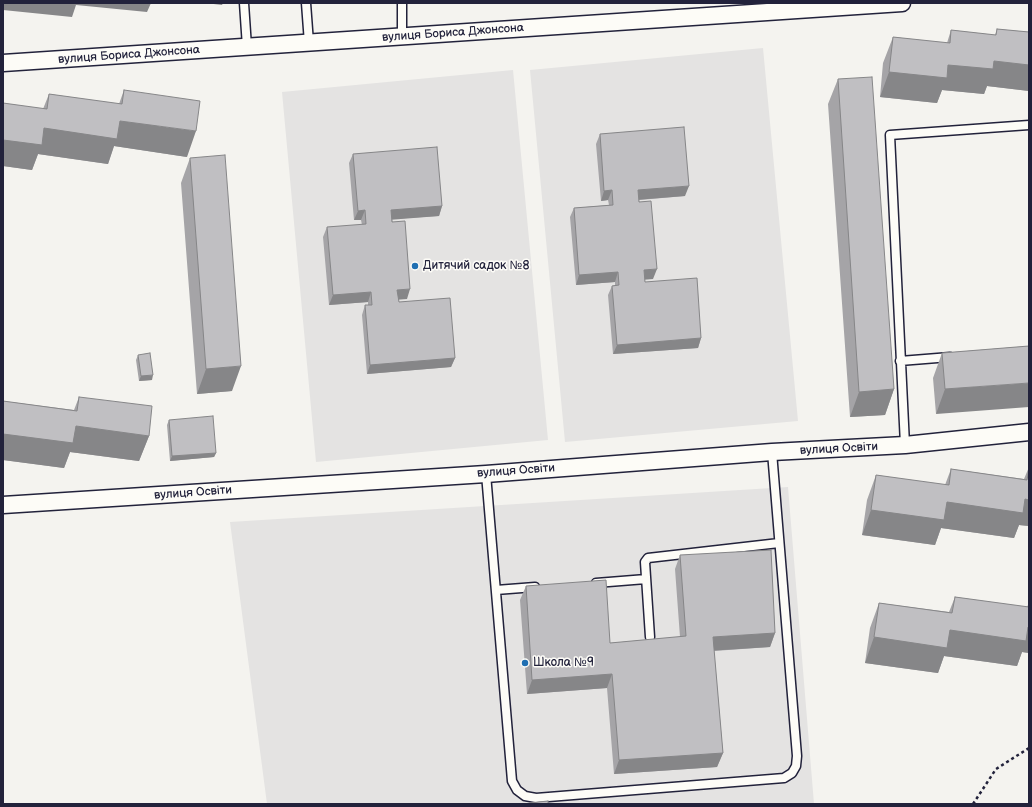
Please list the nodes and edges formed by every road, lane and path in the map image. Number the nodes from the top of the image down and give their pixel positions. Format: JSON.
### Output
{"nodes":[{"id":1,"x":244,"y":3,"type":"edge"},
{"id":2,"x":306,"y":3,"type":"edge"},
{"id":3,"x":402,"y":3,"type":"edge"},
{"id":4,"x":902,"y":3,"type":"edge"},
{"id":5,"x":873,"y":4,"type":"edge"},
{"id":6,"x":742,"y":8,"type":"edge"},
{"id":7,"x":402,"y":37,"type":"junction"},
{"id":8,"x":309,"y":43,"type":"junction"},
{"id":9,"x":247,"y":47,"type":"junction"},
{"id":10,"x":3,"y":63,"type":"edge"},
{"id":11,"x":1029,"y":125,"type":"edge"},
{"id":12,"x":961,"y":356,"type":"edge"},
{"id":13,"x":900,"y":361,"type":"junction"},
{"id":14,"x":1029,"y":432,"type":"edge"},
{"id":15,"x":905,"y":446,"type":"junction"},
{"id":16,"x":772,"y":452,"type":"junction"},
{"id":17,"x":486,"y":474,"type":"junction"},
{"id":18,"x":3,"y":505,"type":"edge"},
{"id":19,"x":779,"y":543,"type":"junction"},
{"id":20,"x":646,"y":579,"type":"junction"},
{"id":21,"x":591,"y":583,"type":"edge"},
{"id":22,"x":543,"y":587,"type":"edge"},
{"id":23,"x":496,"y":590,"type":"junction"},
{"id":24,"x":650,"y":637,"type":"dead end"},
{"id":25,"x":1029,"y":748,"type":"edge"},
{"id":26,"x":973,"y":804,"type":"edge"}],
"edges":[{"from":1,"to":9,"type":"lane"},
{"from":2,"to":8,"type":"lane"},
{"from":3,"to":7,"type":"lane"},
{"from":4,"to":5,"type":"street","name":"вулиця Бориса Джонсона"},
{"from":5,"to":6,"type":"street","name":"вулиця Бориса Джонсона"},
{"from":6,"to":7,"type":"street","name":"вулиця Бориса Джонсона"},
{"from":7,"to":8,"type":"street","name":"вулиця Бориса Джонсона"},
{"from":8,"to":9,"type":"street","name":"вулиця Бориса Джонсона"},
{"from":9,"to":10,"type":"street","name":"вулиця Бориса Джонсона"},
{"from":11,"to":13,"type":"lane"},
{"from":12,"to":13,"type":"lane"},
{"from":13,"to":15,"type":"lane"},
{"from":14,"to":15,"type":"street","name":"вулиця Освіти"},
{"from":15,"to":16,"type":"street","name":"вулиця Освіти"},
{"from":16,"to":17,"type":"street","name":"вулиця Освіти"},
{"from":16,"to":19,"type":"lane"},
{"from":17,"to":18,"type":"street","name":"вулиця Освіти"},
{"from":17,"to":23,"type":"lane"},
{"from":19,"to":20,"type":"lane"},
{"from":19,"to":23,"type":"lane"},
{"from":20,"to":21,"type":"lane"},
{"from":20,"to":24,"type":"lane"},
{"from":22,"to":23,"type":"lane"},
{"from":25,"to":26,"type":"path"}]}
